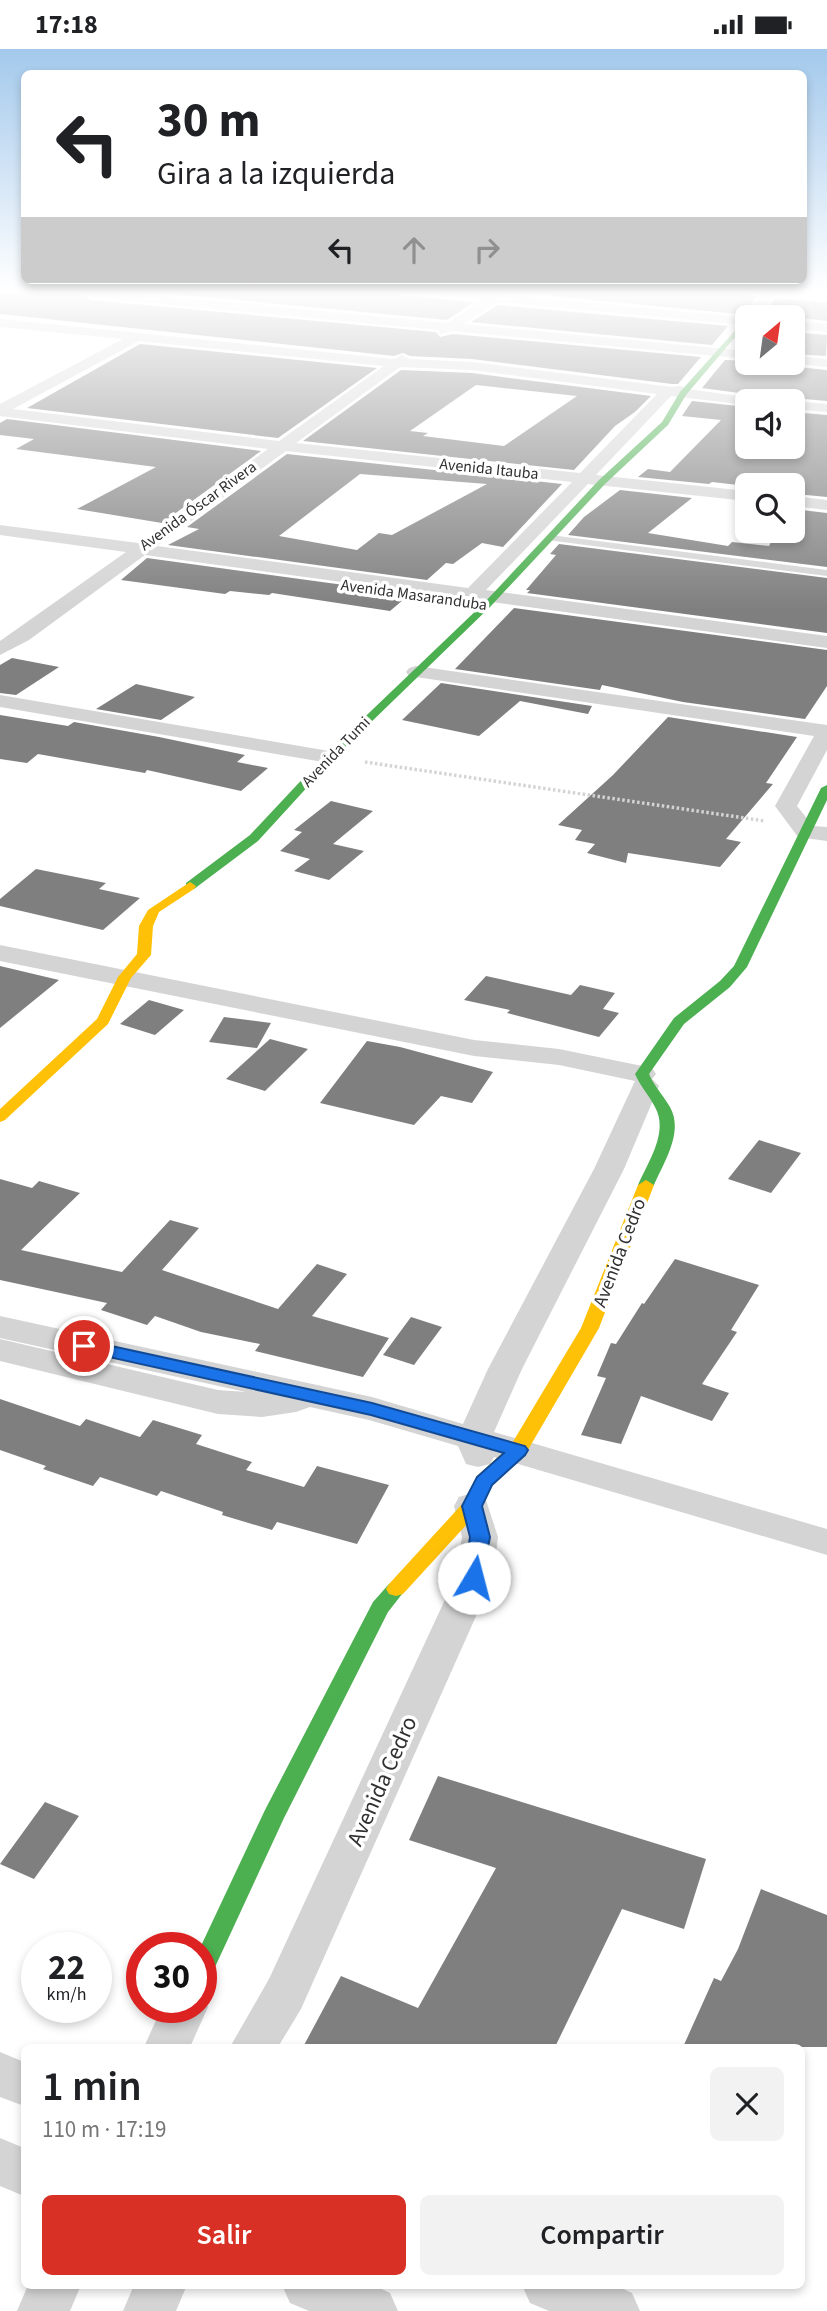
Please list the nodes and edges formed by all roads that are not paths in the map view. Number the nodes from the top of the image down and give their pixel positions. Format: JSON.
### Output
{"nodes":[{"id":1,"x":23,"y":399,"type":"edge"},
{"id":2,"x":347,"y":399,"type":"edge"},
{"id":3,"x":672,"y":399,"type":"edge"},
{"id":4,"x":676,"y":399,"type":"edge"},
{"id":5,"x":805,"y":406,"type":"edge"},
{"id":6,"x":827,"y":408,"type":"edge"},
{"id":7,"x":0,"y":411,"type":"edge"},
{"id":8,"x":281,"y":446,"type":"junction"},
{"id":9,"x":582,"y":479,"type":"junction"},
{"id":10,"x":602,"y":482,"type":"junction"},
{"id":11,"x":735,"y":495,"type":"edge"},
{"id":12,"x":735,"y":502,"type":"edge"},
{"id":13,"x":805,"y":502,"type":"edge"},
{"id":14,"x":827,"y":505,"type":"edge"},
{"id":15,"x":805,"y":509,"type":"edge"},
{"id":16,"x":827,"y":512,"type":"edge"},
{"id":17,"x":0,"y":530,"type":"edge"},
{"id":18,"x":550,"y":538,"type":"junction"},
{"id":19,"x":0,"y":540,"type":"edge"},
{"id":20,"x":133,"y":553,"type":"junction"},
{"id":21,"x":827,"y":573,"type":"edge"},
{"id":22,"x":480,"y":599,"type":"junction"},
{"id":23,"x":827,"y":642,"type":"edge"},
{"id":24,"x":0,"y":649,"type":"edge"},
{"id":25,"x":827,"y":652,"type":"edge"},
{"id":26,"x":416,"y":672,"type":"junction"},
{"id":27,"x":0,"y":701,"type":"edge"},
{"id":28,"x":827,"y":731,"type":"edge"},
{"id":29,"x":330,"y":757,"type":"junction"},
{"id":30,"x":827,"y":788,"type":"edge"},
{"id":31,"x":816,"y":833,"type":"edge"},
{"id":32,"x":0,"y":937,"type":"edge"},
{"id":33,"x":0,"y":953,"type":"edge"},
{"id":34,"x":130,"y":971,"type":"junction"},
{"id":35,"x":644,"y":1080,"type":"junction"},
{"id":36,"x":0,"y":1117,"type":"edge"},
{"id":37,"x":0,"y":1327,"type":"edge"},
{"id":38,"x":0,"y":1350,"type":"edge"},
{"id":39,"x":321,"y":1397,"type":"junction"},
{"id":40,"x":474,"y":1438,"type":"junction"},
{"id":41,"x":518,"y":1450,"type":"junction"},
{"id":42,"x":478,"y":1494,"type":"junction"},
{"id":43,"x":827,"y":1542,"type":"edge"},
{"id":44,"x":217,"y":1938,"type":"edge"},
{"id":45,"x":178,"y":2023,"type":"edge"},
{"id":46,"x":168,"y":2044,"type":"edge"},
{"id":47,"x":255,"y":2044,"type":"edge"},
{"id":48,"x":0,"y":2074,"type":"edge"},
{"id":49,"x":21,"y":2083,"type":"edge"},
{"id":50,"x":0,"y":2162,"type":"edge"},
{"id":51,"x":21,"y":2171,"type":"edge"},
{"id":52,"x":53,"y":2289,"type":"edge"},
{"id":53,"x":159,"y":2289,"type":"edge"},
{"id":54,"x":318,"y":2289,"type":"edge"},
{"id":55,"x":558,"y":2289,"type":"edge"},
{"id":56,"x":43,"y":2311,"type":"edge"},
{"id":57,"x":149,"y":2311,"type":"edge"},
{"id":58,"x":372,"y":2311,"type":"edge"},
{"id":59,"x":614,"y":2311,"type":"edge"}],
"edges":[{"from":1,"to":7,"type":"street"},
{"from":2,"to":8,"type":"street","name":"Avenida Óscar Rivera"},
{"from":3,"to":9,"type":"street","name":"Avenida Tumi"},
{"from":4,"to":10,"type":"street","name":"Avenida Tumi"},
{"from":5,"to":6,"type":"street"},
{"from":7,"to":8,"type":"street","name":"Avenida Itauba"},
{"from":8,"to":9,"type":"street","name":"Avenida Itauba"},
{"from":8,"to":20,"type":"street","name":"Avenida Óscar Rivera"},
{"from":9,"to":10,"type":"street","name":"Avenida Itauba"},
{"from":9,"to":22,"type":"street","name":"Avenida Tumi"},
{"from":10,"to":11,"type":"street","name":"Avenida Itauba"},
{"from":10,"to":12,"type":"street","name":"Avenida Itauba"},
{"from":10,"to":18,"type":"street","name":"Avenida Tumi"},
{"from":13,"to":14,"type":"street"},
{"from":15,"to":16,"type":"street"},
{"from":17,"to":20,"type":"street"},
{"from":18,"to":21,"type":"lane"},
{"from":18,"to":22,"type":"street","name":"Avenida Tumi"},
{"from":19,"to":20,"type":"street"},
{"from":20,"to":22,"type":"street"},
{"from":20,"to":24,"type":"street","name":"Avenida Óscar Rivera"},
{"from":22,"to":23,"type":"street"},
{"from":22,"to":25,"type":"street","name":"Avenida Masaranduba"},
{"from":22,"to":26,"type":"street","name":"Avenida Tumi"},
{"from":26,"to":28,"type":"street"},
{"from":26,"to":29,"type":"street","name":"Avenida Tumi"},
{"from":27,"to":29,"type":"street"},
{"from":28,"to":31,"type":"street"},
{"from":29,"to":34,"type":"street","name":"Avenida Tumi"},
{"from":30,"to":31,"type":"street"},
{"from":31,"to":35,"type":"street"},
{"from":32,"to":34,"type":"street"},
{"from":33,"to":34,"type":"street"},
{"from":34,"to":35,"type":"street"},
{"from":34,"to":36,"type":"street","name":"Avenida Tumi"},
{"from":35,"to":40,"type":"street"},
{"from":35,"to":41,"type":"street","name":"Avenida Cedro"},
{"from":37,"to":39,"type":"street"},
{"from":38,"to":39,"type":"street"},
{"from":39,"to":40,"type":"street"},
{"from":40,"to":41,"type":"street"},
{"from":40,"to":42,"type":"street","name":"Avenida Cedro"},
{"from":41,"to":42,"type":"street","name":"Avenida Cedro"},
{"from":41,"to":43,"type":"street"},
{"from":42,"to":44,"type":"street","name":"Avenida Cedro"},
{"from":42,"to":47,"type":"street","name":"Avenida Cedro"},
{"from":45,"to":46,"type":"street"},
{"from":48,"to":49,"type":"street"},
{"from":50,"to":51,"type":"street"},
{"from":52,"to":56,"type":"street"},
{"from":53,"to":57,"type":"street"},
{"from":54,"to":58,"type":"street"},
{"from":55,"to":59,"type":"street"}]}
